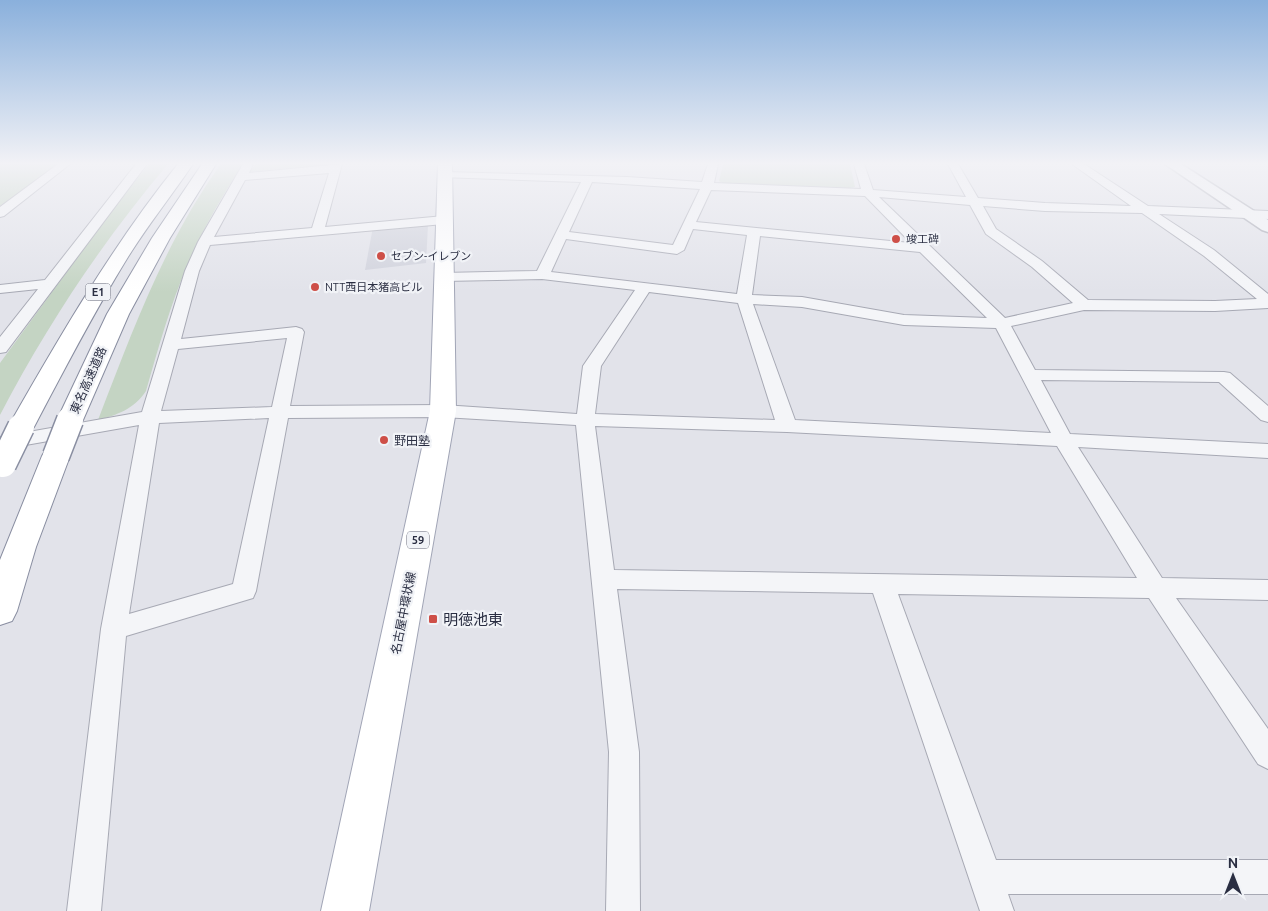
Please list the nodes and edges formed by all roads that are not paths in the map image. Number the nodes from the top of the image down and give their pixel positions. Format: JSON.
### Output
{"nodes":[{"id":1,"x":109,"y":207,"type":"edge"},
{"id":2,"x":155,"y":207,"type":"edge"},
{"id":3,"x":181,"y":207,"type":"edge"},
{"id":4,"x":224,"y":207,"type":"edge"},
{"id":5,"x":324,"y":207,"type":"edge"},
{"id":6,"x":444,"y":207,"type":"edge"},
{"id":7,"x":575,"y":207,"type":"edge"},
{"id":8,"x":697,"y":207,"type":"edge"},
{"id":9,"x":882,"y":207,"type":"edge"},
{"id":10,"x":977,"y":207,"type":"edge"},
{"id":11,"x":1038,"y":207,"type":"edge"},
{"id":12,"x":1140,"y":207,"type":"edge"},
{"id":13,"x":1237,"y":207,"type":"edge"},
{"id":14,"x":1144,"y":209,"type":"junction"},
{"id":15,"x":1248,"y":214,"type":"junction"},
{"id":16,"x":1268,"y":215,"type":"edge"},
{"id":17,"x":444,"y":220,"type":"junction"},
{"id":18,"x":689,"y":224,"type":"junction"},
{"id":19,"x":1268,"y":227,"type":"edge"},
{"id":20,"x":754,"y":231,"type":"junction"},
{"id":21,"x":317,"y":232,"type":"junction"},
{"id":22,"x":562,"y":235,"type":"junction"},
{"id":23,"x":205,"y":242,"type":"junction"},
{"id":24,"x":925,"y":248,"type":"junction"},
{"id":25,"x":542,"y":274,"type":"junction"},
{"id":26,"x":443,"y":277,"type":"junction"},
{"id":27,"x":48,"y":284,"type":"junction"},
{"id":28,"x":645,"y":287,"type":"junction"},
{"id":29,"x":0,"y":289,"type":"edge"},
{"id":30,"x":744,"y":298,"type":"junction"},
{"id":31,"x":1268,"y":302,"type":"edge"},
{"id":32,"x":1084,"y":305,"type":"junction"},
{"id":33,"x":1001,"y":323,"type":"junction"},
{"id":34,"x":172,"y":345,"type":"junction"},
{"id":35,"x":0,"y":348,"type":"edge"},
{"id":36,"x":1029,"y":374,"type":"junction"},
{"id":37,"x":443,"y":411,"type":"junction"},
{"id":38,"x":280,"y":412,"type":"junction"},
{"id":39,"x":1268,"y":416,"type":"edge"},
{"id":40,"x":150,"y":417,"type":"junction"},
{"id":41,"x":585,"y":420,"type":"junction"},
{"id":42,"x":786,"y":426,"type":"junction"},
{"id":43,"x":1063,"y":440,"type":"junction"},
{"id":44,"x":6,"y":451,"type":"edge"},
{"id":45,"x":1268,"y":451,"type":"edge"},
{"id":46,"x":605,"y":578,"type":"junction"},
{"id":47,"x":882,"y":584,"type":"junction"},
{"id":48,"x":1156,"y":589,"type":"junction"},
{"id":49,"x":1268,"y":590,"type":"edge"},
{"id":50,"x":0,"y":611,"type":"edge"},
{"id":51,"x":114,"y":630,"type":"junction"},
{"id":52,"x":1268,"y":754,"type":"edge"},
{"id":53,"x":986,"y":877,"type":"junction"},
{"id":54,"x":1268,"y":877,"type":"edge"},
{"id":55,"x":84,"y":911,"type":"edge"},
{"id":56,"x":345,"y":911,"type":"edge"},
{"id":57,"x":623,"y":911,"type":"edge"},
{"id":58,"x":997,"y":911,"type":"edge"}],
"edges":[{"from":1,"to":27,"type":"street"},
{"from":2,"to":44,"type":"main road","number":"E1"},
{"from":3,"to":50,"type":"main road","name":"東名高速道路","number":"E1","bridge":true},
{"from":4,"to":23,"type":"street"},
{"from":5,"to":21,"type":"street"},
{"from":6,"to":17,"type":"main road","name":"名古屋中環状線","number":"59"},
{"from":7,"to":22,"type":"street"},
{"from":8,"to":18,"type":"street"},
{"from":9,"to":24,"type":"street"},
{"from":10,"to":32,"type":"street"},
{"from":11,"to":14,"type":"street"},
{"from":12,"to":14,"type":"street"},
{"from":13,"to":15,"type":"street"},
{"from":14,"to":15,"type":"street"},
{"from":14,"to":31,"type":"street"},
{"from":15,"to":16,"type":"street"},
{"from":15,"to":19,"type":"street"},
{"from":17,"to":21,"type":"street"},
{"from":17,"to":26,"type":"main road","name":"名古屋中環状線","number":"59"},
{"from":18,"to":20,"type":"street"},
{"from":18,"to":22,"type":"street"},
{"from":20,"to":24,"type":"street"},
{"from":20,"to":30,"type":"street"},
{"from":21,"to":23,"type":"street"},
{"from":22,"to":25,"type":"street"},
{"from":23,"to":34,"type":"street"},
{"from":24,"to":33,"type":"street"},
{"from":25,"to":26,"type":"street"},
{"from":25,"to":28,"type":"street"},
{"from":26,"to":37,"type":"main road","name":"名古屋中環状線","number":"59"},
{"from":27,"to":29,"type":"street"},
{"from":27,"to":35,"type":"street"},
{"from":28,"to":30,"type":"street"},
{"from":28,"to":41,"type":"street"},
{"from":30,"to":33,"type":"street"},
{"from":30,"to":42,"type":"street"},
{"from":31,"to":32,"type":"street"},
{"from":32,"to":33,"type":"street"},
{"from":33,"to":36,"type":"street"},
{"from":34,"to":38,"type":"street"},
{"from":34,"to":40,"type":"street"},
{"from":36,"to":39,"type":"street"},
{"from":36,"to":43,"type":"street"},
{"from":37,"to":38,"type":"street"},
{"from":37,"to":41,"type":"street"},
{"from":37,"to":56,"type":"main road","name":"名古屋中環状線","number":"59"},
{"from":38,"to":40,"type":"street"},
{"from":38,"to":51,"type":"street"},
{"from":40,"to":44,"type":"street"},
{"from":40,"to":51,"type":"street"},
{"from":41,"to":42,"type":"street"},
{"from":41,"to":46,"type":"street"},
{"from":42,"to":43,"type":"street"},
{"from":43,"to":45,"type":"street"},
{"from":43,"to":48,"type":"street"},
{"from":46,"to":47,"type":"street"},
{"from":46,"to":57,"type":"street"},
{"from":47,"to":48,"type":"street"},
{"from":47,"to":53,"type":"street"},
{"from":48,"to":49,"type":"street"},
{"from":48,"to":52,"type":"street"},
{"from":51,"to":55,"type":"street"},
{"from":53,"to":54,"type":"street"},
{"from":53,"to":58,"type":"street"}]}
